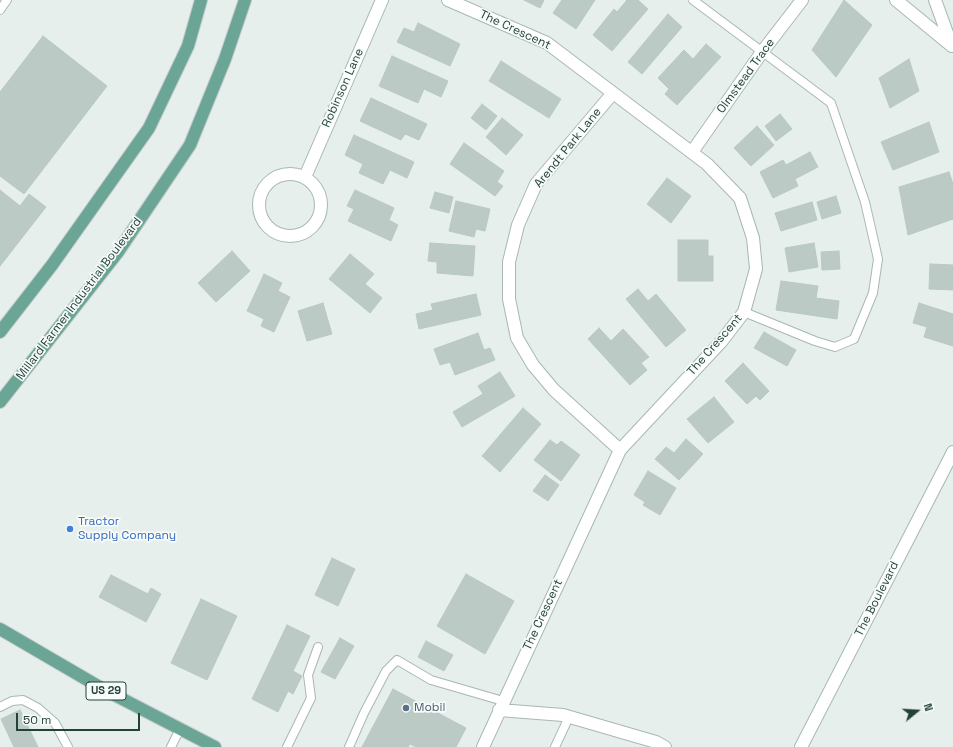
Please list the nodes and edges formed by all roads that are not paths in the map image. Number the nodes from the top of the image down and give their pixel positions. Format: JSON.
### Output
{"nodes":[{"id":1,"x":7,"y":0,"type":"edge"},
{"id":2,"x":201,"y":0,"type":"edge"},
{"id":3,"x":246,"y":0,"type":"edge"},
{"id":4,"x":382,"y":0,"type":"edge"},
{"id":5,"x":448,"y":0,"type":"edge"},
{"id":6,"x":693,"y":0,"type":"edge"},
{"id":7,"x":802,"y":0,"type":"edge"},
{"id":8,"x":896,"y":0,"type":"edge"},
{"id":9,"x":935,"y":0,"type":"edge"},
{"id":10,"x":0,"y":10,"type":"edge"},
{"id":11,"x":952,"y":47,"type":"edge"},
{"id":12,"x":762,"y":52,"type":"junction"},
{"id":13,"x":613,"y":92,"type":"junction"},
{"id":14,"x":692,"y":152,"type":"junction"},
{"id":15,"x":305,"y":177,"type":"junction"},
{"id":16,"x":744,"y":312,"type":"junction"},
{"id":17,"x":0,"y":332,"type":"edge"},
{"id":18,"x":0,"y":402,"type":"edge"},
{"id":19,"x":620,"y":450,"type":"junction"},
{"id":20,"x":953,"y":452,"type":"edge"},
{"id":21,"x":0,"y":629,"type":"edge"},
{"id":22,"x":318,"y":646,"type":"dead end"},
{"id":23,"x":501,"y":706,"type":"junction"},
{"id":24,"x":0,"y":707,"type":"edge"},
{"id":25,"x":569,"y":717,"type":"junction"},
{"id":26,"x":180,"y":729,"type":"junction"},
{"id":27,"x":68,"y":747,"type":"edge"},
{"id":28,"x":171,"y":747,"type":"edge"},
{"id":29,"x":215,"y":747,"type":"edge"},
{"id":30,"x":287,"y":747,"type":"edge"},
{"id":31,"x":349,"y":747,"type":"edge"},
{"id":32,"x":483,"y":747,"type":"edge"},
{"id":33,"x":555,"y":747,"type":"edge"},
{"id":34,"x":665,"y":747,"type":"edge"},
{"id":35,"x":801,"y":747,"type":"edge"}],
"edges":[{"from":1,"to":10,"type":"lane"},
{"from":2,"to":17,"type":"main road"},
{"from":3,"to":18,"type":"main road","name":"Millard Farmer Industrial Boulevard"},
{"from":4,"to":15,"type":"street","name":"Robinson Lane"},
{"from":5,"to":13,"type":"street","name":"The Crescent"},
{"from":6,"to":12,"type":"lane"},
{"from":7,"to":12,"type":"street","name":"Olmstead Trace"},
{"from":8,"to":11,"type":"street"},
{"from":9,"to":11,"type":"street"},
{"from":12,"to":14,"type":"street","name":"Olmstead Trace"},
{"from":12,"to":16,"type":"lane"},
{"from":13,"to":14,"type":"street","name":"The Crescent"},
{"from":13,"to":19,"type":"street","name":"Arendt Park Lane"},
{"from":14,"to":16,"type":"street","name":"The Crescent"},
{"from":15,"to":15,"type":"street"},
{"from":16,"to":19,"type":"street","name":"The Crescent"},
{"from":19,"to":23,"type":"street","name":"The Crescent"},
{"from":20,"to":35,"type":"street","name":"The Boulevard"},
{"from":21,"to":26,"type":"main road","number":"US 29"},
{"from":22,"to":30,"type":"lane"},
{"from":23,"to":25,"type":"street"},
{"from":23,"to":31,"type":"lane"},
{"from":23,"to":32,"type":"street","name":"The Crescent"},
{"from":24,"to":27,"type":"lane"},
{"from":25,"to":33,"type":"lane"},
{"from":25,"to":34,"type":"street"},
{"from":26,"to":28,"type":"lane"},
{"from":26,"to":29,"type":"main road","number":"US 29"}]}
